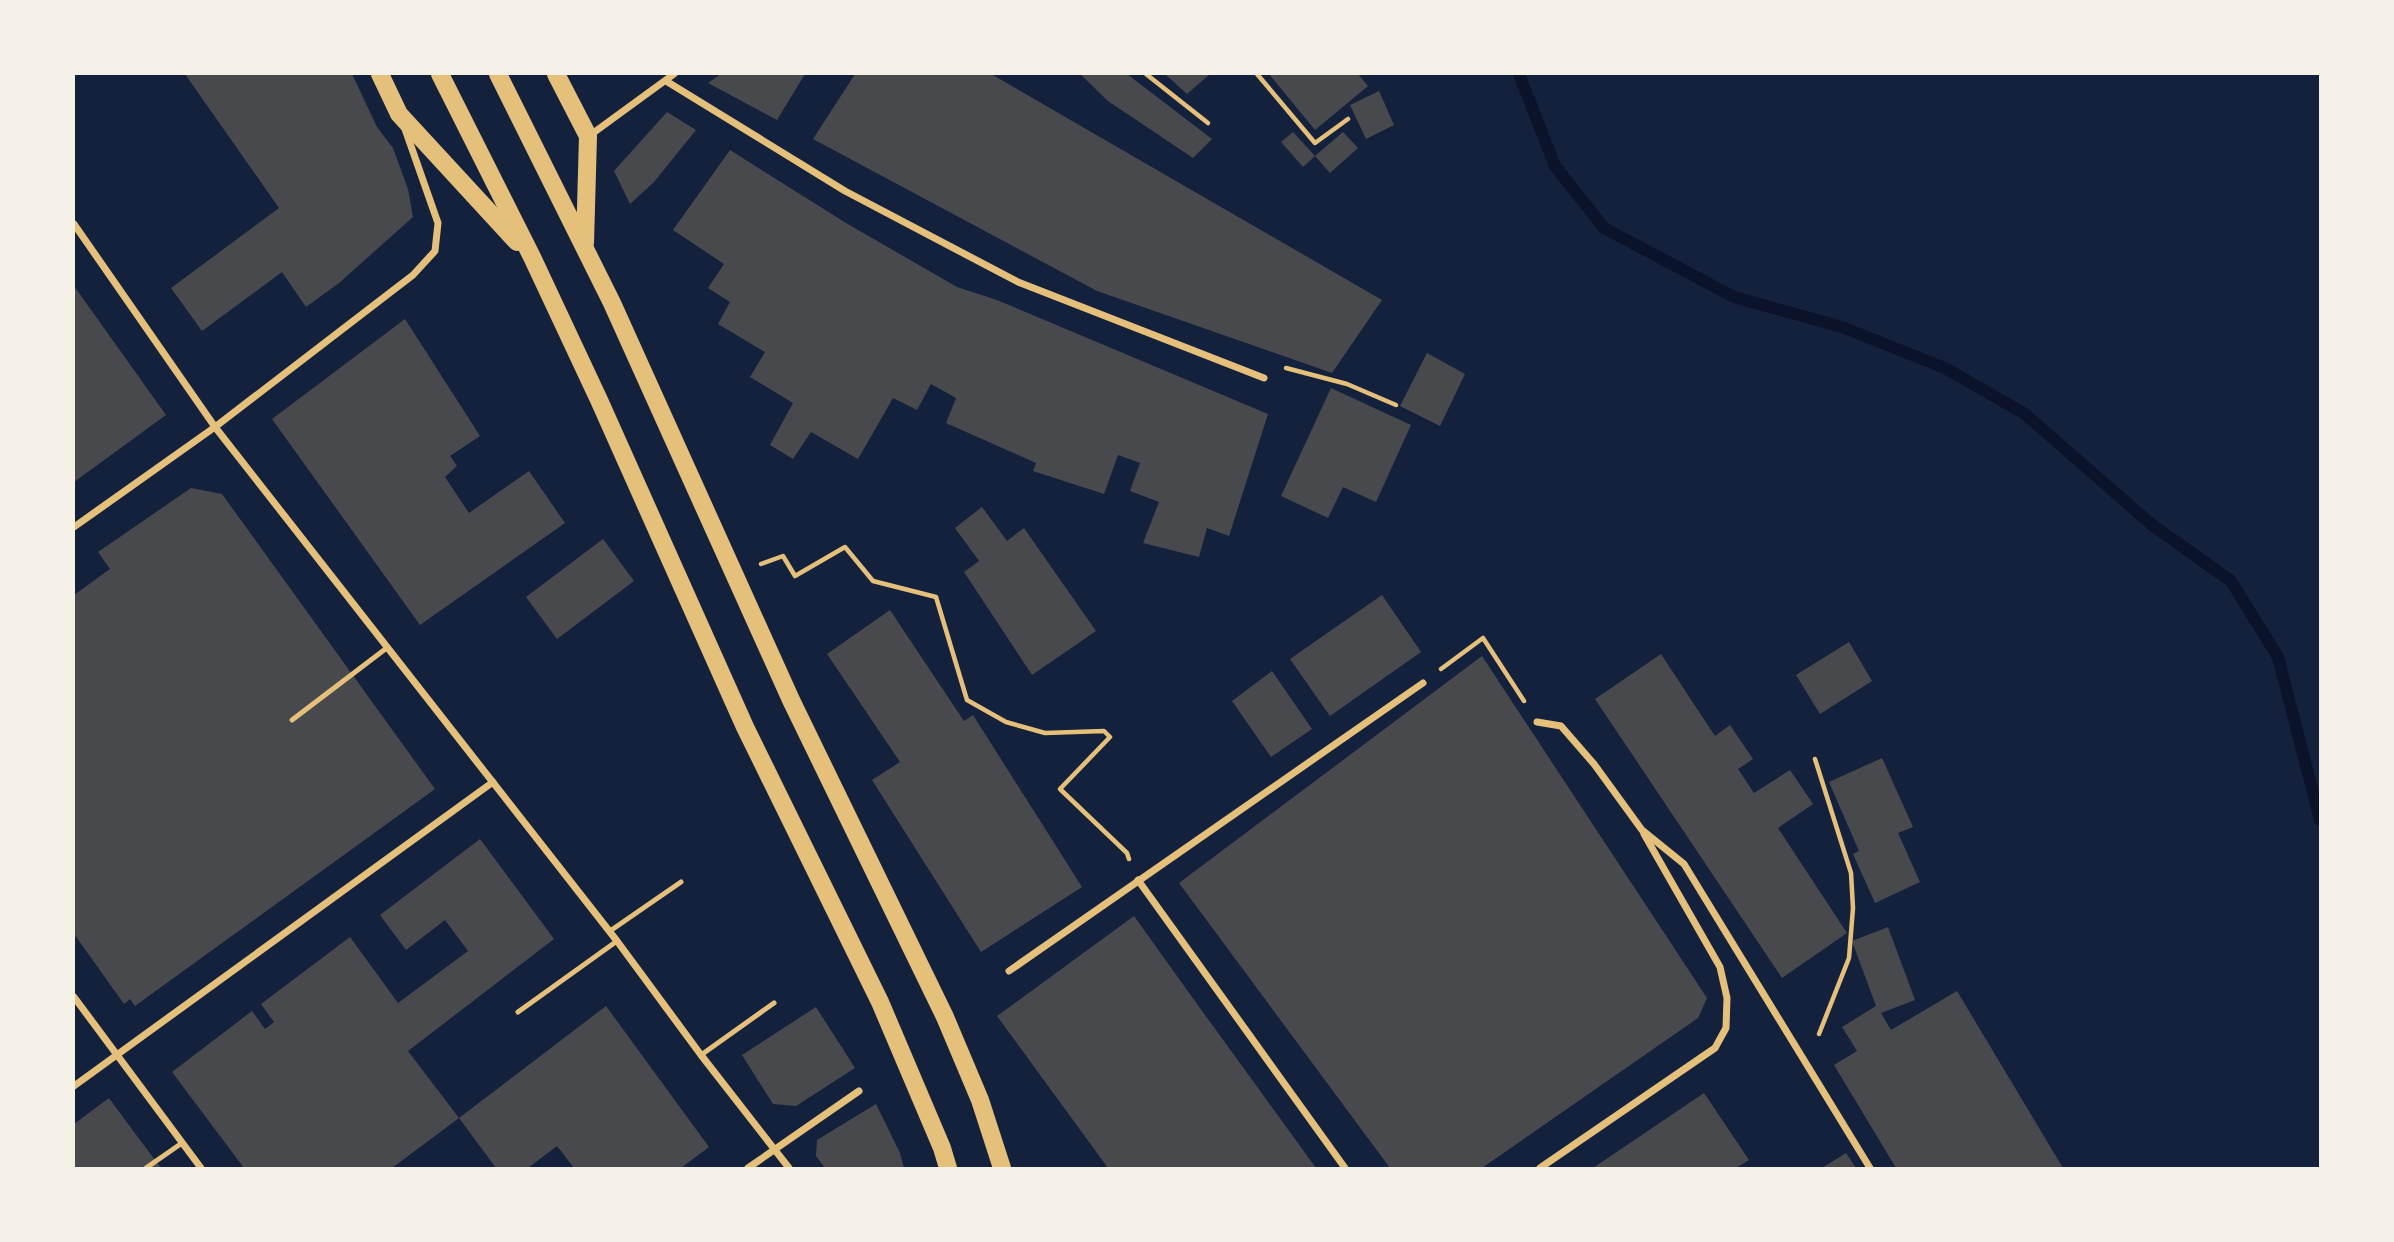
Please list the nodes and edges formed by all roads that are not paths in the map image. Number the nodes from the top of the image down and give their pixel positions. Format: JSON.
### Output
{"nodes":[{"id":1,"x":380,"y":74,"type":"edge"},
{"id":2,"x":440,"y":74,"type":"edge"},
{"id":3,"x":498,"y":74,"type":"edge"},
{"id":4,"x":556,"y":74,"type":"edge"},
{"id":5,"x":674,"y":74,"type":"edge"},
{"id":6,"x":666,"y":80,"type":"junction"},
{"id":7,"x":399,"y":114,"type":"junction"},
{"id":8,"x":588,"y":136,"type":"junction"},
{"id":9,"x":74,"y":224,"type":"edge"},
{"id":10,"x":585,"y":247,"type":"junction"},
{"id":11,"x":532,"y":257,"type":"junction"},
{"id":12,"x":1265,"y":377,"type":"road end"},
{"id":13,"x":215,"y":427,"type":"junction"},
{"id":14,"x":74,"y":527,"type":"edge"},
{"id":15,"x":388,"y":647,"type":"junction"},
{"id":16,"x":1423,"y":682,"type":"road end"},
{"id":17,"x":292,"y":720,"type":"dead end"},
{"id":18,"x":1537,"y":722,"type":"road end"},
{"id":19,"x":493,"y":782,"type":"junction"},
{"id":20,"x":1642,"y":830,"type":"junction"},
{"id":21,"x":1138,"y":880,"type":"junction"},
{"id":22,"x":681,"y":882,"type":"dead end"},
{"id":23,"x":610,"y":931,"type":"junction"},
{"id":24,"x":617,"y":940,"type":"junction"},
{"id":25,"x":1009,"y":971,"type":"dead end"},
{"id":26,"x":74,"y":997,"type":"edge"},
{"id":27,"x":774,"y":1003,"type":"dead end"},
{"id":28,"x":518,"y":1012,"type":"dead end"},
{"id":29,"x":117,"y":1055,"type":"junction"},
{"id":30,"x":701,"y":1055,"type":"junction"},
{"id":31,"x":74,"y":1086,"type":"edge"},
{"id":32,"x":859,"y":1091,"type":"dead end"},
{"id":33,"x":182,"y":1143,"type":"junction"},
{"id":34,"x":775,"y":1149,"type":"junction"},
{"id":35,"x":146,"y":1168,"type":"edge"},
{"id":36,"x":201,"y":1168,"type":"edge"},
{"id":37,"x":748,"y":1168,"type":"edge"},
{"id":38,"x":789,"y":1168,"type":"edge"},
{"id":39,"x":948,"y":1168,"type":"edge"},
{"id":40,"x":1002,"y":1168,"type":"edge"},
{"id":41,"x":1345,"y":1168,"type":"edge"},
{"id":42,"x":1540,"y":1168,"type":"edge"},
{"id":43,"x":1870,"y":1168,"type":"edge"}],
"edges":[{"from":1,"to":7,"type":"main road"},
{"from":2,"to":11,"type":"main road"},
{"from":3,"to":10,"type":"main road"},
{"from":4,"to":8,"type":"main road"},
{"from":5,"to":6,"type":"street"},
{"from":6,"to":8,"type":"street"},
{"from":6,"to":12,"type":"street"},
{"from":7,"to":11,"type":"main road"},
{"from":7,"to":13,"type":"street"},
{"from":8,"to":10,"type":"main road"},
{"from":9,"to":13,"type":"street"},
{"from":10,"to":40,"type":"main road"},
{"from":11,"to":39,"type":"main road"},
{"from":13,"to":14,"type":"street"},
{"from":13,"to":15,"type":"street"},
{"from":15,"to":17,"type":"lane"},
{"from":15,"to":19,"type":"street"},
{"from":16,"to":21,"type":"street"},
{"from":18,"to":20,"type":"street"},
{"from":19,"to":23,"type":"street"},
{"from":19,"to":29,"type":"street"},
{"from":20,"to":42,"type":"street"},
{"from":20,"to":43,"type":"street"},
{"from":21,"to":25,"type":"street"},
{"from":21,"to":41,"type":"street"},
{"from":22,"to":23,"type":"lane"},
{"from":23,"to":24,"type":"street"},
{"from":24,"to":28,"type":"lane"},
{"from":24,"to":30,"type":"street"},
{"from":26,"to":29,"type":"street"},
{"from":27,"to":30,"type":"lane"},
{"from":29,"to":31,"type":"street"},
{"from":29,"to":33,"type":"street"},
{"from":30,"to":34,"type":"street"},
{"from":32,"to":34,"type":"street"},
{"from":33,"to":35,"type":"lane"},
{"from":33,"to":36,"type":"street"},
{"from":34,"to":37,"type":"street"},
{"from":34,"to":38,"type":"street"}]}
